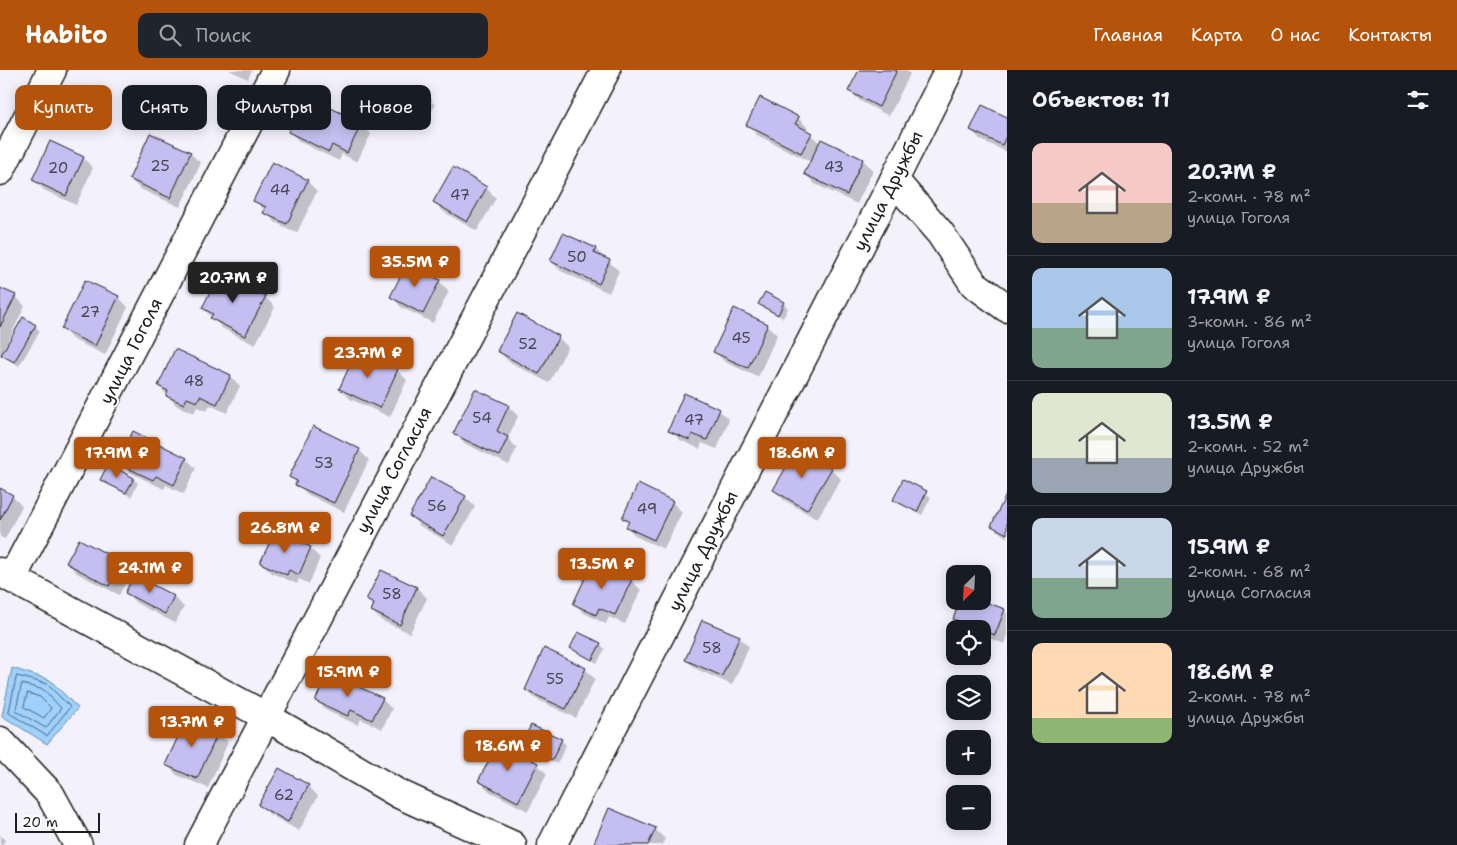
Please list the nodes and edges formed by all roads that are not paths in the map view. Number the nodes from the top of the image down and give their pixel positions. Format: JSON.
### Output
{"nodes":[{"id":1,"x":52,"y":70,"type":"edge"},
{"id":2,"x":276,"y":70,"type":"edge"},
{"id":3,"x":606,"y":70,"type":"edge"},
{"id":4,"x":949,"y":70,"type":"edge"},
{"id":5,"x":0,"y":171,"type":"edge"},
{"id":6,"x":894,"y":180,"type":"junction"},
{"id":7,"x":1007,"y":308,"type":"edge"},
{"id":8,"x":6,"y":575,"type":"edge"},
{"id":9,"x":265,"y":716,"type":"junction"},
{"id":10,"x":0,"y":741,"type":"edge"},
{"id":11,"x":78,"y":845,"type":"edge"},
{"id":12,"x":198,"y":845,"type":"edge"},
{"id":13,"x":512,"y":845,"type":"edge"},
{"id":14,"x":552,"y":845,"type":"edge"}],
"edges":[{"from":1,"to":5,"type":"street"},
{"from":2,"to":8,"type":"street","name":"улица Гоголя"},
{"from":3,"to":9,"type":"street","name":"улица Согласия"},
{"from":4,"to":6,"type":"street","name":"улица Дружбы"},
{"from":6,"to":7,"type":"street"},
{"from":6,"to":14,"type":"street","name":"улица Дружбы"},
{"from":8,"to":9,"type":"street"},
{"from":9,"to":12,"type":"street","name":"улица Согласия"},
{"from":9,"to":13,"type":"street"},
{"from":10,"to":11,"type":"street"}]}
